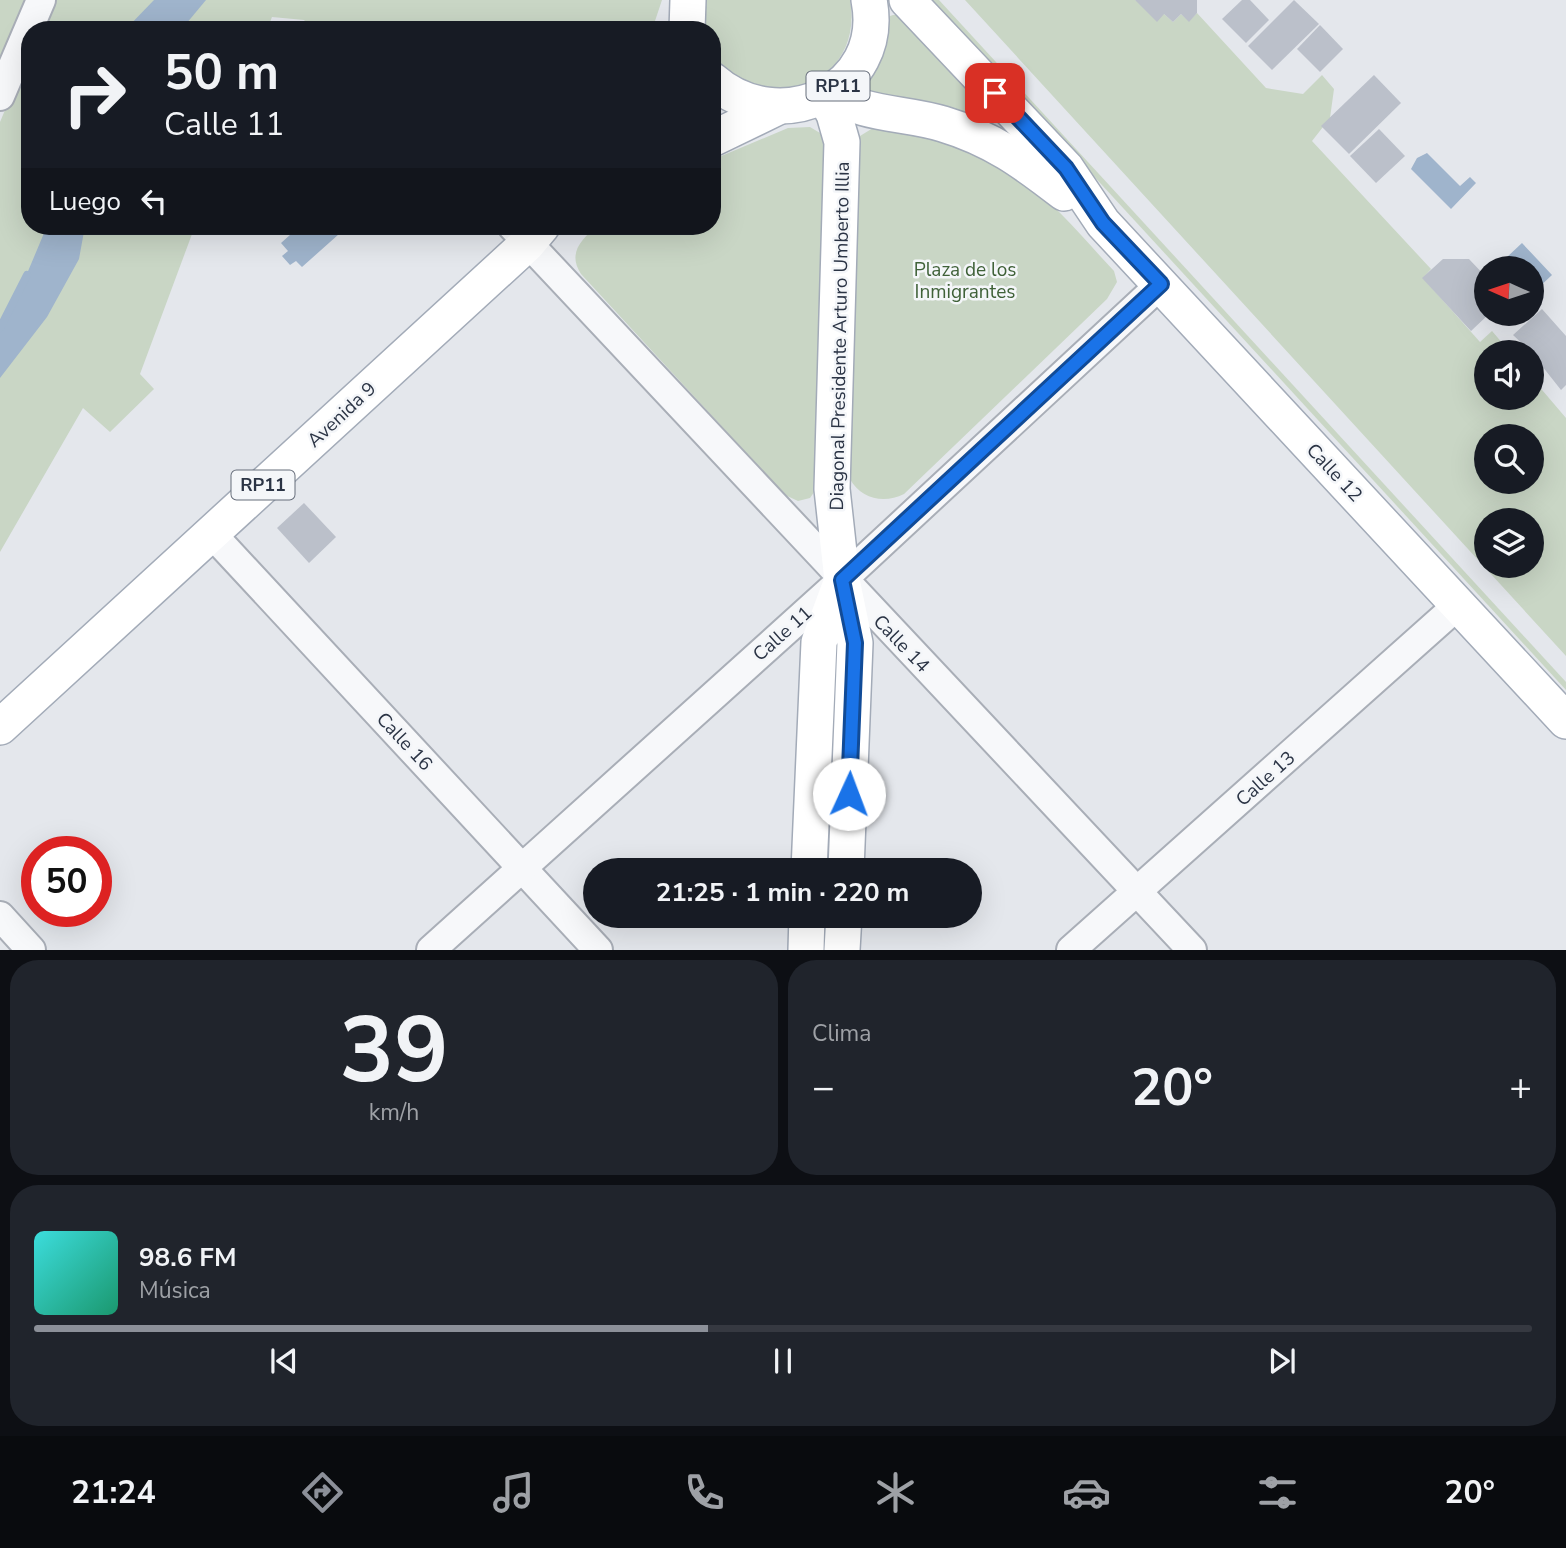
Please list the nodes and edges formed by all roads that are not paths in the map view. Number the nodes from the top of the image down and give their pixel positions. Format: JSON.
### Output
{"nodes":[{"id":1,"x":41,"y":0,"type":"edge"},
{"id":2,"x":869,"y":0,"type":"edge"},
{"id":3,"x":907,"y":0,"type":"edge"},
{"id":4,"x":32,"y":21,"type":"edge"},
{"id":5,"x":21,"y":47,"type":"edge"},
{"id":6,"x":721,"y":86,"type":"edge"},
{"id":7,"x":827,"y":94,"type":"junction"},
{"id":8,"x":0,"y":96,"type":"edge"},
{"id":9,"x":776,"y":108,"type":"junction"},
{"id":10,"x":721,"y":135,"type":"edge"},
{"id":11,"x":1103,"y":223,"type":"junction"},
{"id":12,"x":529,"y":235,"type":"edge"},
{"id":13,"x":538,"y":235,"type":"edge"},
{"id":14,"x":1161,"y":284,"type":"junction"},
{"id":15,"x":211,"y":533,"type":"junction"},
{"id":16,"x":842,"y":580,"type":"junction"},
{"id":17,"x":1458,"y":605,"type":"junction"},
{"id":18,"x":3,"y":719,"type":"edge"},
{"id":19,"x":1566,"y":721,"type":"edge"},
{"id":20,"x":810,"y":858,"type":"edge"},
{"id":21,"x":846,"y":858,"type":"edge"},
{"id":22,"x":521,"y":867,"type":"junction"},
{"id":23,"x":1138,"y":891,"type":"junction"},
{"id":24,"x":0,"y":916,"type":"edge"},
{"id":25,"x":807,"y":928,"type":"edge"},
{"id":26,"x":843,"y":928,"type":"edge"},
{"id":27,"x":32,"y":950,"type":"edge"},
{"id":28,"x":431,"y":950,"type":"edge"},
{"id":29,"x":598,"y":950,"type":"edge"},
{"id":30,"x":806,"y":950,"type":"edge"},
{"id":31,"x":842,"y":950,"type":"edge"},
{"id":32,"x":1071,"y":950,"type":"edge"},
{"id":33,"x":1192,"y":950,"type":"edge"}],
"edges":[{"from":1,"to":4,"type":"street"},
{"from":2,"to":7,"type":"main road","number":"RP11"},
{"from":3,"to":11,"type":"main road"},
{"from":5,"to":8,"type":"street"},
{"from":6,"to":9,"type":"main road","number":"RP11"},
{"from":7,"to":9,"type":"main road","number":"RP11"},
{"from":7,"to":11,"type":"main road"},
{"from":7,"to":16,"type":"main road","name":"Diagonal Presidente Arturo Umberto Illia"},
{"from":9,"to":10,"type":"main road","number":"RP11"},
{"from":11,"to":14,"type":"main road","name":"Calle 12"},
{"from":12,"to":15,"type":"main road","name":"Avenida 9","number":"RP11"},
{"from":13,"to":16,"type":"street","name":"Calle 14"},
{"from":14,"to":16,"type":"street","name":"Calle 11"},
{"from":14,"to":17,"type":"main road","name":"Calle 12"},
{"from":15,"to":18,"type":"main road","name":"Avenida 9","number":"RP11"},
{"from":15,"to":22,"type":"street","name":"Calle 16"},
{"from":16,"to":20,"type":"main road","name":"Diagonal Presidente Arturo Umberto Illia"},
{"from":16,"to":21,"type":"main road","name":"Diagonal Presidente Arturo Umberto Illia"},
{"from":16,"to":22,"type":"street","name":"Calle 11"},
{"from":16,"to":23,"type":"street","name":"Calle 14"},
{"from":17,"to":19,"type":"main road","name":"Calle 12"},
{"from":17,"to":23,"type":"street","name":"Calle 13"},
{"from":22,"to":28,"type":"street","name":"Calle 11"},
{"from":22,"to":29,"type":"street","name":"Calle 16"},
{"from":23,"to":32,"type":"street","name":"Calle 13"},
{"from":23,"to":33,"type":"street","name":"Calle 14"},
{"from":24,"to":27,"type":"street"},
{"from":25,"to":30,"type":"main road"},
{"from":26,"to":31,"type":"main road"}]}
